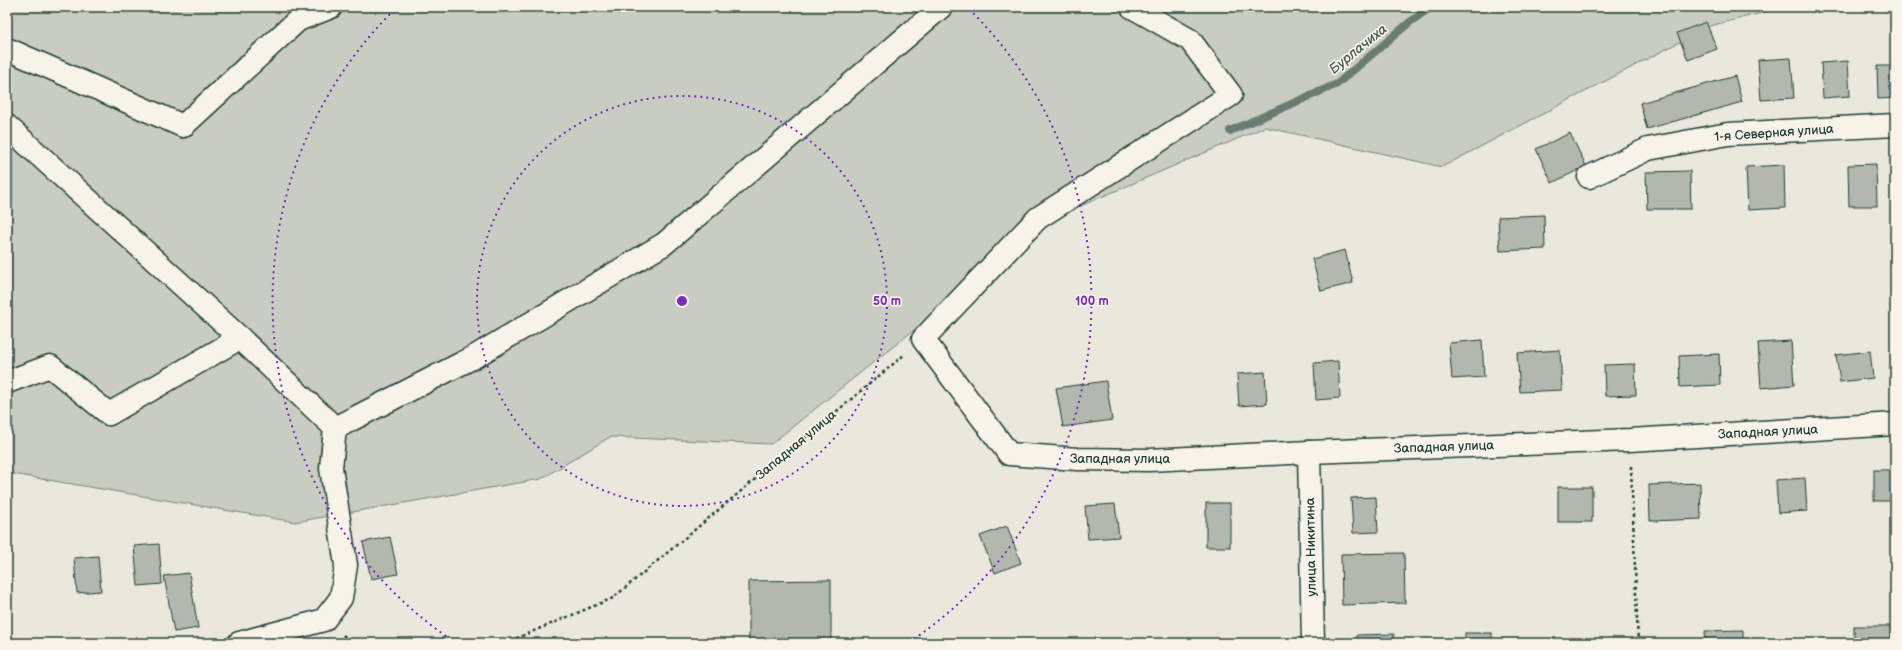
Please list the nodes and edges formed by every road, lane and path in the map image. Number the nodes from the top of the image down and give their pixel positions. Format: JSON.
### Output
{"nodes":[{"id":1,"x":331,"y":7,"type":"edge"},
{"id":2,"x":941,"y":7,"type":"edge"},
{"id":3,"x":1132,"y":7,"type":"edge"},
{"id":4,"x":7,"y":49,"type":"edge"},
{"id":5,"x":1895,"y":125,"type":"edge"},
{"id":6,"x":7,"y":126,"type":"edge"},
{"id":7,"x":1589,"y":177,"type":"dead end"},
{"id":8,"x":240,"y":338,"type":"junction"},
{"id":9,"x":923,"y":339,"type":"junction"},
{"id":10,"x":7,"y":382,"type":"edge"},
{"id":11,"x":1895,"y":424,"type":"edge"},
{"id":12,"x":335,"y":428,"type":"junction"},
{"id":13,"x":1630,"y":440,"type":"junction"},
{"id":14,"x":1308,"y":452,"type":"junction"},
{"id":15,"x":239,"y":643,"type":"edge"},
{"id":16,"x":505,"y":643,"type":"edge"},
{"id":17,"x":1313,"y":643,"type":"edge"},
{"id":18,"x":1638,"y":643,"type":"edge"}],
"edges":[{"from":1,"to":4,"type":"street"},
{"from":2,"to":12,"type":"street"},
{"from":3,"to":9,"type":"street"},
{"from":5,"to":7,"type":"street","name":"1-я Северная улица"},
{"from":6,"to":8,"type":"street"},
{"from":8,"to":10,"type":"street"},
{"from":8,"to":12,"type":"street"},
{"from":9,"to":14,"type":"street","name":"Западная улица"},
{"from":9,"to":16,"type":"path","name":"Западная улица"},
{"from":11,"to":13,"type":"street","name":"Западная улица"},
{"from":12,"to":15,"type":"street"},
{"from":13,"to":14,"type":"street","name":"Западная улица"},
{"from":13,"to":18,"type":"path"},
{"from":14,"to":17,"type":"street","name":"улица Никитина"}]}
